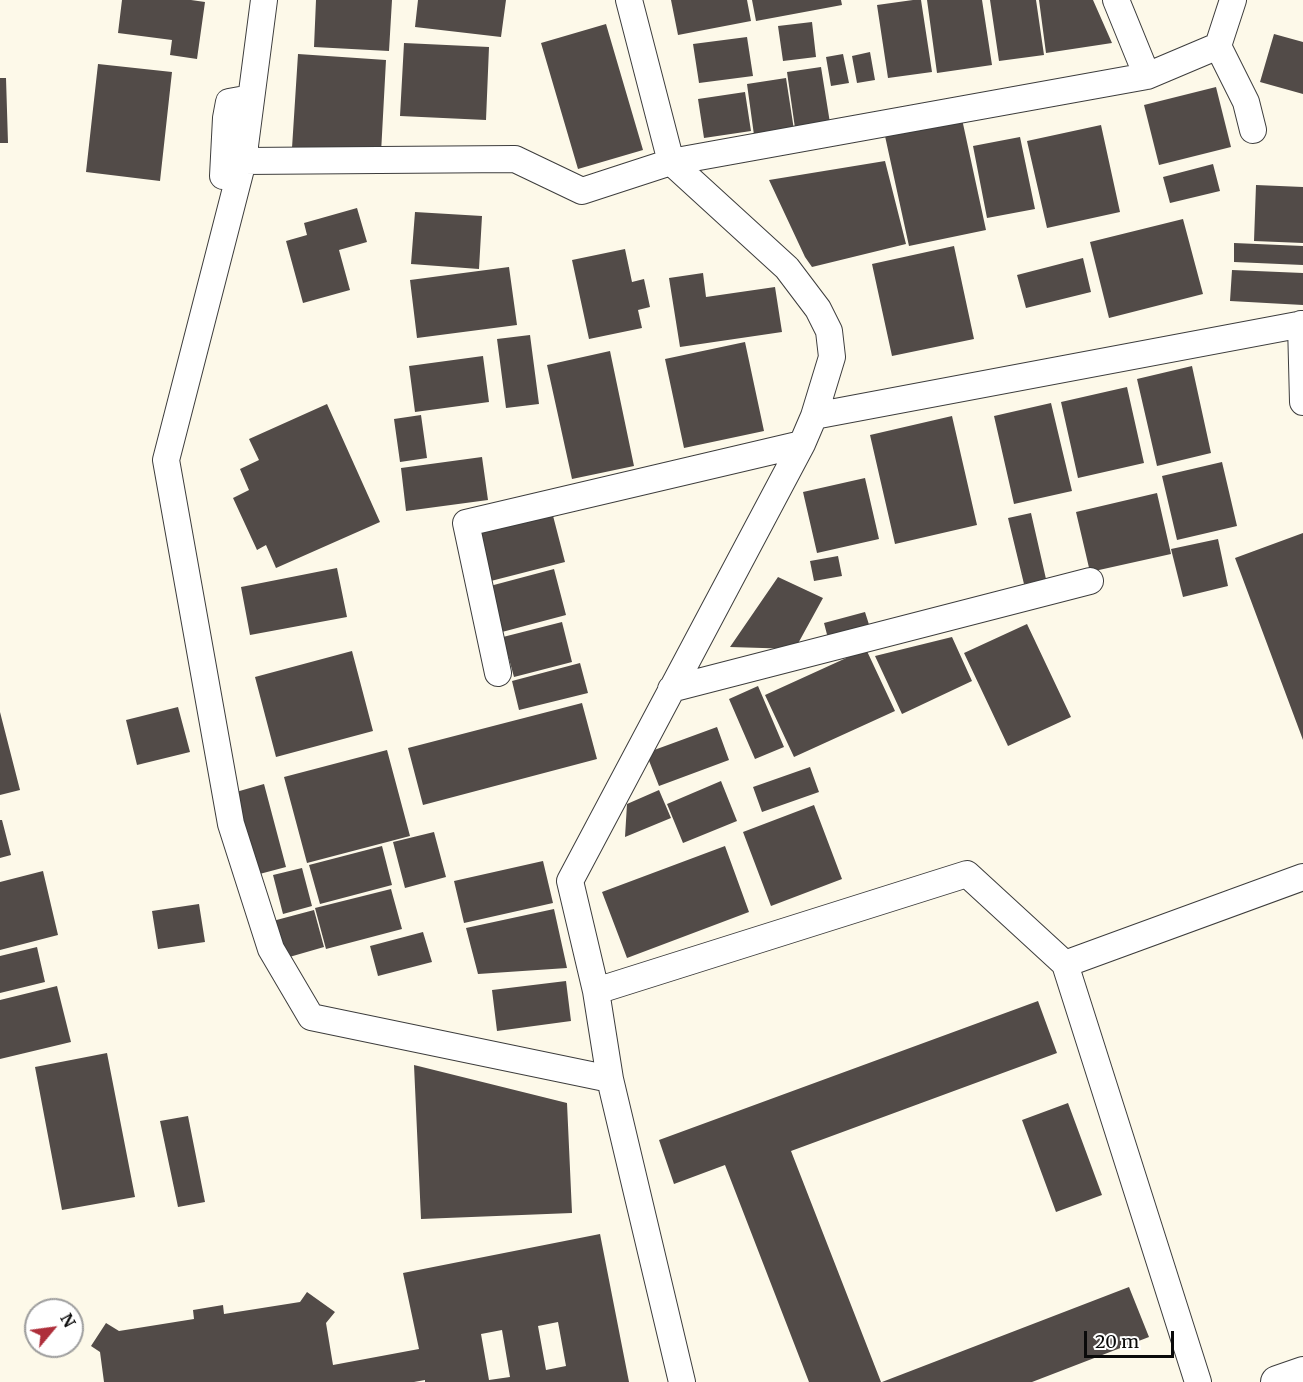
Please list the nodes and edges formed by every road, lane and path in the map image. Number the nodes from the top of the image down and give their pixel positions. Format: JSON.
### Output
{"nodes":[{"id":1,"x":264,"y":0,"type":"edge"},
{"id":2,"x":629,"y":0,"type":"edge"},
{"id":3,"x":1116,"y":0,"type":"edge"},
{"id":4,"x":1233,"y":0,"type":"edge"},
{"id":5,"x":1218,"y":46,"type":"junction"},
{"id":6,"x":1147,"y":76,"type":"junction"},
{"id":7,"x":251,"y":98,"type":"junction"},
{"id":8,"x":1253,"y":130,"type":"dead end"},
{"id":9,"x":243,"y":161,"type":"junction"},
{"id":10,"x":671,"y":162,"type":"junction"},
{"id":11,"x":223,"y":176,"type":"dead end"},
{"id":12,"x":1302,"y":324,"type":"edge"},
{"id":13,"x":1303,"y":402,"type":"edge"},
{"id":14,"x":814,"y":416,"type":"junction"},
{"id":15,"x":802,"y":444,"type":"junction"},
{"id":16,"x":1090,"y":581,"type":"dead end"},
{"id":17,"x":498,"y":673,"type":"dead end"},
{"id":18,"x":671,"y":688,"type":"junction"},
{"id":19,"x":1303,"y":877,"type":"edge"},
{"id":20,"x":1065,"y":964,"type":"junction"},
{"id":21,"x":596,"y":991,"type":"junction"},
{"id":22,"x":610,"y":1079,"type":"junction"},
{"id":23,"x":1303,"y":1373,"type":"edge"},
{"id":24,"x":682,"y":1382,"type":"edge"},
{"id":25,"x":1198,"y":1382,"type":"edge"},
{"id":26,"x":1277,"y":1382,"type":"edge"}],
"edges":[{"from":1,"to":7,"type":"street"},
{"from":2,"to":10,"type":"street"},
{"from":3,"to":6,"type":"street"},
{"from":4,"to":5,"type":"street"},
{"from":5,"to":6,"type":"street"},
{"from":5,"to":8,"type":"street"},
{"from":6,"to":10,"type":"street"},
{"from":7,"to":9,"type":"street"},
{"from":7,"to":11,"type":"street"},
{"from":9,"to":10,"type":"street"},
{"from":9,"to":22,"type":"street"},
{"from":10,"to":14,"type":"street"},
{"from":12,"to":13,"type":"street"},
{"from":12,"to":14,"type":"street"},
{"from":14,"to":15,"type":"street"},
{"from":15,"to":17,"type":"street"},
{"from":15,"to":18,"type":"street"},
{"from":16,"to":18,"type":"street"},
{"from":18,"to":21,"type":"street"},
{"from":19,"to":20,"type":"street"},
{"from":20,"to":21,"type":"street"},
{"from":20,"to":25,"type":"street"},
{"from":21,"to":22,"type":"street"},
{"from":22,"to":24,"type":"street"},
{"from":23,"to":26,"type":"street"}]}
